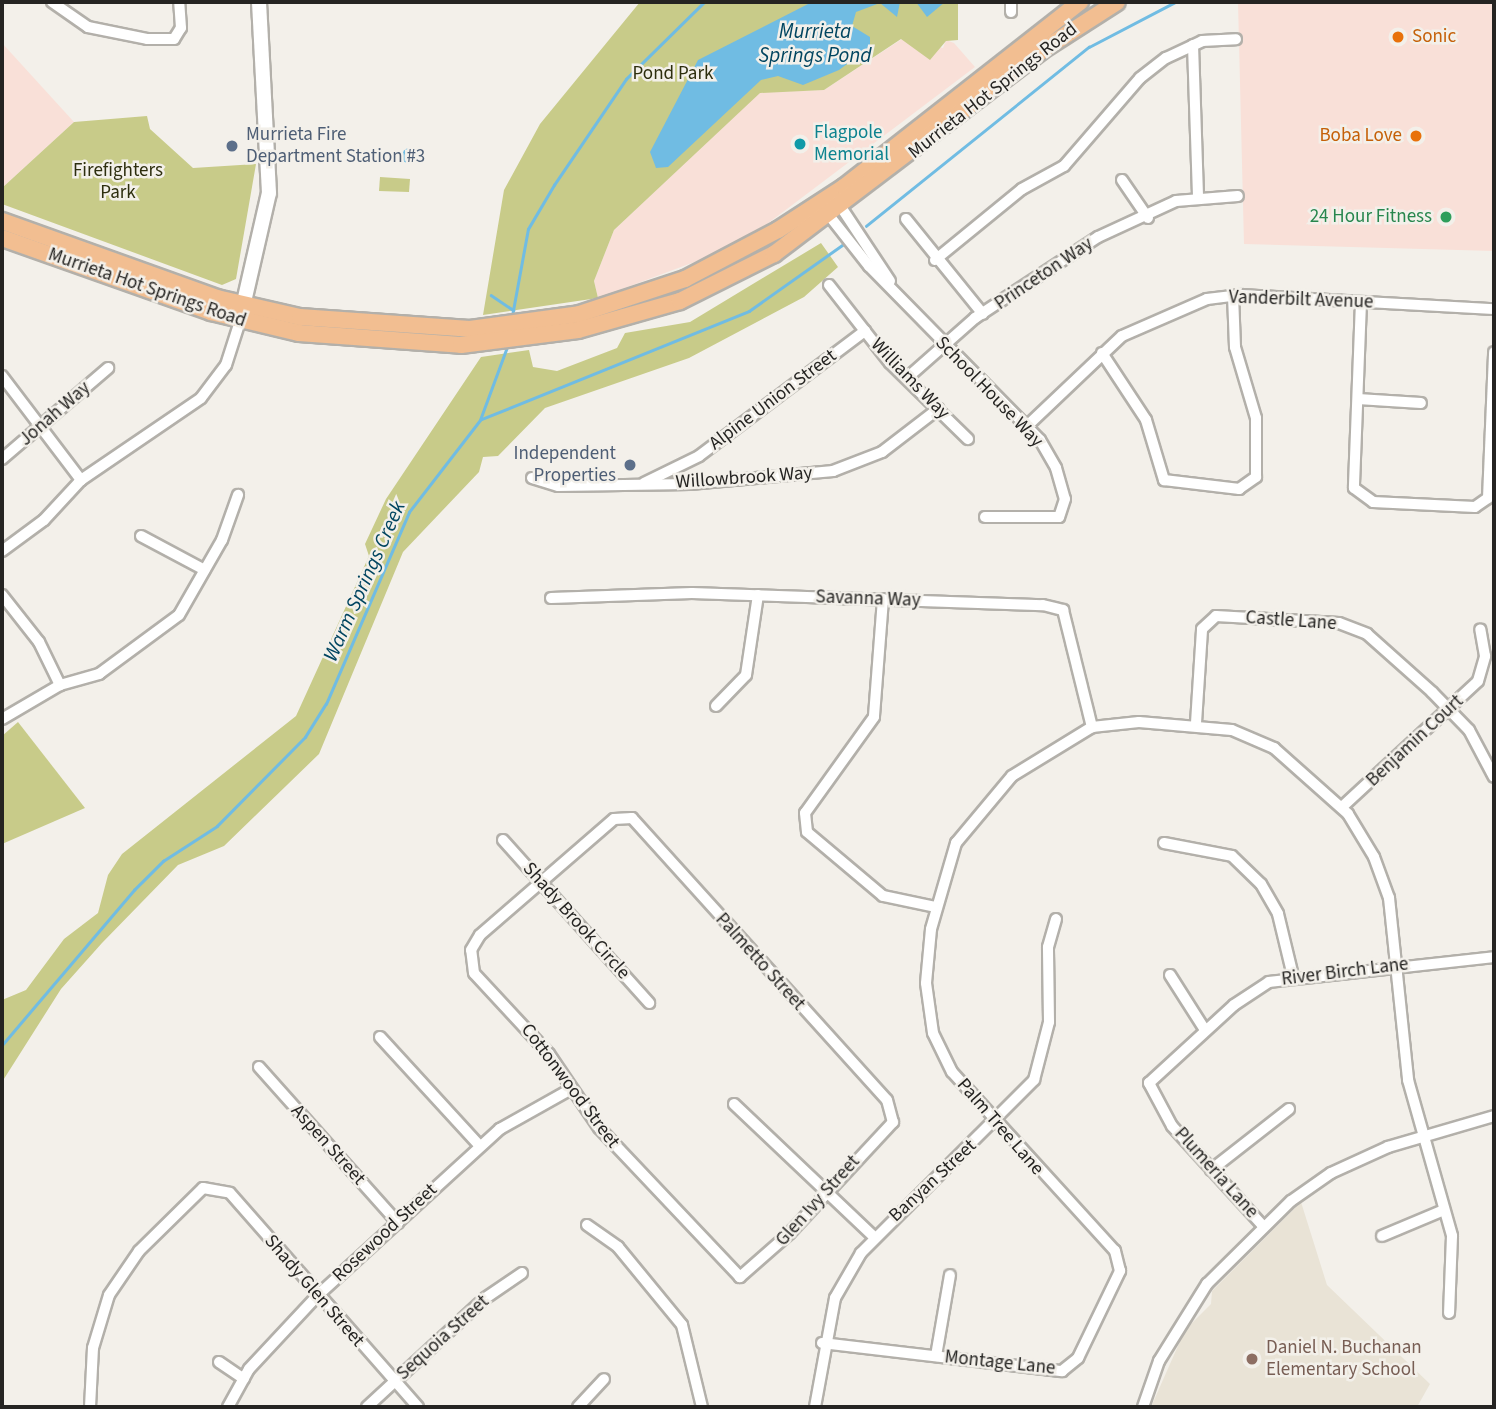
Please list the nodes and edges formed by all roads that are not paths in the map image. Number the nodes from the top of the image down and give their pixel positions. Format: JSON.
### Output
{"nodes":[{"id":1,"x":52,"y":2,"type":"edge"},
{"id":2,"x":179,"y":2,"type":"edge"},
{"id":3,"x":259,"y":2,"type":"edge"},
{"id":4,"x":1080,"y":2,"type":"edge"},
{"id":5,"x":1117,"y":2,"type":"edge"},
{"id":6,"x":1236,"y":39,"type":"dead end"},
{"id":7,"x":1193,"y":46,"type":"junction"},
{"id":8,"x":1122,"y":180,"type":"dead end"},
{"id":9,"x":1198,"y":195,"type":"junction"},
{"id":10,"x":1238,"y":196,"type":"dead end"},
{"id":11,"x":826,"y":199,"type":"junction"},
{"id":12,"x":836,"y":213,"type":"junction"},
{"id":13,"x":1148,"y":218,"type":"junction"},
{"id":14,"x":906,"y":219,"type":"dead end"},
{"id":15,"x":2,"y":221,"type":"edge"},
{"id":16,"x":2,"y":238,"type":"edge"},
{"id":17,"x":935,"y":260,"type":"junction"},
{"id":18,"x":829,"y":285,"type":"dead end"},
{"id":19,"x":1233,"y":296,"type":"junction"},
{"id":20,"x":1360,"y":302,"type":"junction"},
{"id":21,"x":1494,"y":309,"type":"edge"},
{"id":22,"x":242,"y":313,"type":"junction"},
{"id":23,"x":983,"y":314,"type":"junction"},
{"id":24,"x":527,"y":330,"type":"junction"},
{"id":25,"x":865,"y":331,"type":"junction"},
{"id":26,"x":942,"y":343,"type":"junction"},
{"id":27,"x":1494,"y":352,"type":"edge"},
{"id":28,"x":1102,"y":354,"type":"junction"},
{"id":29,"x":108,"y":368,"type":"dead end"},
{"id":30,"x":2,"y":376,"type":"edge"},
{"id":31,"x":907,"y":379,"type":"junction"},
{"id":32,"x":1358,"y":399,"type":"junction"},
{"id":33,"x":1421,"y":402,"type":"dead end"},
{"id":34,"x":938,"y":409,"type":"junction"},
{"id":35,"x":1026,"y":427,"type":"junction"},
{"id":36,"x":40,"y":430,"type":"junction"},
{"id":37,"x":968,"y":439,"type":"dead end"},
{"id":38,"x":1492,"y":439,"type":"edge"},
{"id":39,"x":2,"y":459,"type":"edge"},
{"id":40,"x":532,"y":478,"type":"dead end"},
{"id":41,"x":80,"y":480,"type":"junction"},
{"id":42,"x":640,"y":485,"type":"junction"},
{"id":43,"x":238,"y":495,"type":"dead end"},
{"id":44,"x":985,"y":517,"type":"dead end"},
{"id":45,"x":141,"y":536,"type":"dead end"},
{"id":46,"x":2,"y":551,"type":"edge"},
{"id":47,"x":205,"y":570,"type":"junction"},
{"id":48,"x":2,"y":595,"type":"edge"},
{"id":49,"x":758,"y":595,"type":"junction"},
{"id":50,"x":551,"y":598,"type":"dead end"},
{"id":51,"x":883,"y":599,"type":"junction"},
{"id":52,"x":1480,"y":629,"type":"dead end"},
{"id":53,"x":60,"y":685,"type":"junction"},
{"id":54,"x":716,"y":706,"type":"dead end"},
{"id":55,"x":1451,"y":711,"type":"junction"},
{"id":56,"x":2,"y":719,"type":"edge"},
{"id":57,"x":1196,"y":723,"type":"junction"},
{"id":58,"x":1092,"y":727,"type":"junction"},
{"id":59,"x":1494,"y":777,"type":"edge"},
{"id":60,"x":1342,"y":807,"type":"junction"},
{"id":61,"x":503,"y":840,"type":"dead end"},
{"id":62,"x":1164,"y":843,"type":"dead end"},
{"id":63,"x":542,"y":883,"type":"junction"},
{"id":64,"x":935,"y":907,"type":"junction"},
{"id":65,"x":1056,"y":919,"type":"dead end"},
{"id":66,"x":1494,"y":957,"type":"edge"},
{"id":67,"x":1397,"y":965,"type":"junction"},
{"id":68,"x":1170,"y":975,"type":"dead end"},
{"id":69,"x":1293,"y":976,"type":"junction"},
{"id":70,"x":649,"y":1003,"type":"dead end"},
{"id":71,"x":1205,"y":1030,"type":"junction"},
{"id":72,"x":380,"y":1037,"type":"dead end"},
{"id":73,"x":258,"y":1068,"type":"dead end"},
{"id":74,"x":1149,"y":1083,"type":"joint"},
{"id":75,"x":571,"y":1089,"type":"junction"},
{"id":76,"x":734,"y":1104,"type":"dead end"},
{"id":77,"x":1289,"y":1109,"type":"dead end"},
{"id":78,"x":1494,"y":1116,"type":"edge"},
{"id":79,"x":893,"y":1122,"type":"joint"},
{"id":80,"x":995,"y":1124,"type":"junction"},
{"id":81,"x":1423,"y":1136,"type":"junction"},
{"id":82,"x":480,"y":1146,"type":"junction"},
{"id":83,"x":1211,"y":1170,"type":"junction"},
{"id":84,"x":826,"y":1195,"type":"junction"},
{"id":85,"x":1444,"y":1210,"type":"junction"},
{"id":86,"x":398,"y":1223,"type":"junction"},
{"id":87,"x":587,"y":1226,"type":"dead end"},
{"id":88,"x":1263,"y":1226,"type":"junction"},
{"id":89,"x":1382,"y":1236,"type":"dead end"},
{"id":90,"x":874,"y":1237,"type":"junction"},
{"id":91,"x":1119,"y":1271,"type":"joint"},
{"id":92,"x":522,"y":1273,"type":"dead end"},
{"id":93,"x":950,"y":1275,"type":"dead end"},
{"id":94,"x":740,"y":1277,"type":"joint"},
{"id":95,"x":317,"y":1296,"type":"junction"},
{"id":96,"x":1450,"y":1313,"type":"dead end"},
{"id":97,"x":822,"y":1343,"type":"junction"},
{"id":98,"x":936,"y":1356,"type":"junction"},
{"id":99,"x":219,"y":1362,"type":"dead end"},
{"id":100,"x":244,"y":1379,"type":"junction"},
{"id":101,"x":604,"y":1379,"type":"dead end"},
{"id":102,"x":395,"y":1382,"type":"junction"},
{"id":103,"x":89,"y":1407,"type":"edge"},
{"id":104,"x":228,"y":1407,"type":"edge"},
{"id":105,"x":367,"y":1407,"type":"edge"},
{"id":106,"x":418,"y":1407,"type":"edge"},
{"id":107,"x":578,"y":1407,"type":"edge"},
{"id":108,"x":702,"y":1407,"type":"edge"},
{"id":109,"x":815,"y":1407,"type":"edge"},
{"id":110,"x":1143,"y":1407,"type":"edge"}],
"edges":[{"from":1,"to":2,"type":"street"},
{"from":3,"to":22,"type":"main road"},
{"from":4,"to":11,"type":"main road","name":"Murrieta Hot Springs Road"},
{"from":5,"to":12,"type":"main road","name":"Murrieta Hot Springs Road"},
{"from":6,"to":7,"type":"street"},
{"from":7,"to":9,"type":"street"},
{"from":7,"to":17,"type":"street"},
{"from":8,"to":13,"type":"street"},
{"from":9,"to":10,"type":"street","name":"Princeton Way"},
{"from":9,"to":13,"type":"street","name":"Princeton Way"},
{"from":11,"to":12,"type":"street","name":"School House Way"},
{"from":11,"to":12,"type":"street","name":"School House Way"},
{"from":11,"to":24,"type":"main road","name":"Murrieta Hot Springs Road"},
{"from":12,"to":24,"type":"main road","name":"Murrieta Hot Springs Road"},
{"from":12,"to":26,"type":"street","name":"School House Way"},
{"from":13,"to":23,"type":"street","name":"Princeton Way"},
{"from":14,"to":17,"type":"street"},
{"from":15,"to":22,"type":"main road","name":"Murrieta Hot Springs Road"},
{"from":16,"to":22,"type":"main road","name":"Murrieta Hot Springs Road"},
{"from":17,"to":23,"type":"street"},
{"from":18,"to":25,"type":"street","name":"Williams Way"},
{"from":19,"to":20,"type":"street","name":"Vanderbilt Avenue"},
{"from":19,"to":28,"type":"street","name":"Vanderbilt Avenue"},
{"from":19,"to":28,"type":"street"},
{"from":20,"to":21,"type":"street","name":"Vanderbilt Avenue"},
{"from":20,"to":32,"type":"street"},
{"from":22,"to":24,"type":"main road","name":"Murrieta Hot Springs Road"},
{"from":22,"to":41,"type":"street"},
{"from":23,"to":26,"type":"street","name":"Princeton Way"},
{"from":25,"to":31,"type":"street","name":"Williams Way"},
{"from":25,"to":42,"type":"street","name":"Alpine Union Street"},
{"from":26,"to":31,"type":"street","name":"Princeton Way"},
{"from":26,"to":35,"type":"street","name":"School House Way"},
{"from":27,"to":38,"type":"street"},
{"from":28,"to":35,"type":"street","name":"Vanderbilt Avenue"},
{"from":29,"to":36,"type":"street","name":"Jonah Way"},
{"from":30,"to":36,"type":"street"},
{"from":31,"to":34,"type":"street","name":"Williams Way"},
{"from":32,"to":33,"type":"street"},
{"from":32,"to":38,"type":"street"},
{"from":34,"to":37,"type":"street","name":"Williams Way"},
{"from":34,"to":42,"type":"street","name":"Willowbrook Way"},
{"from":35,"to":44,"type":"street","name":"School House Way"},
{"from":36,"to":39,"type":"street","name":"Jonah Way"},
{"from":36,"to":41,"type":"street"},
{"from":40,"to":42,"type":"street","name":"Willowbrook Way"},
{"from":41,"to":46,"type":"street"},
{"from":43,"to":47,"type":"street"},
{"from":45,"to":47,"type":"street"},
{"from":47,"to":53,"type":"street"},
{"from":48,"to":53,"type":"street"},
{"from":49,"to":50,"type":"street","name":"Savanna Way"},
{"from":49,"to":51,"type":"street","name":"Savanna Way"},
{"from":49,"to":54,"type":"street"},
{"from":51,"to":58,"type":"street","name":"Savanna Way"},
{"from":51,"to":64,"type":"street"},
{"from":52,"to":55,"type":"street","name":"Benjamin Court"},
{"from":53,"to":56,"type":"street"},
{"from":55,"to":57,"type":"street","name":"Castle Lane"},
{"from":55,"to":59,"type":"street","name":"Castle Lane"},
{"from":55,"to":60,"type":"street","name":"Benjamin Court"},
{"from":57,"to":58,"type":"street","name":"Palm Tree Lane"},
{"from":57,"to":60,"type":"street","name":"Palm Tree Lane"},
{"from":58,"to":64,"type":"street","name":"Palm Tree Lane"},
{"from":60,"to":67,"type":"street","name":"Palm Tree Lane"},
{"from":61,"to":63,"type":"street","name":"Shady Brook Circle"},
{"from":62,"to":69,"type":"street"},
{"from":63,"to":70,"type":"street","name":"Shady Brook Circle"},
{"from":63,"to":75,"type":"street","name":"Cottonwood Street"},
{"from":63,"to":79,"type":"street","name":"Palmetto Street"},
{"from":64,"to":80,"type":"street","name":"Palm Tree Lane"},
{"from":65,"to":80,"type":"street","name":"Banyan Street"},
{"from":66,"to":67,"type":"street","name":"River Birch Lane"},
{"from":67,"to":69,"type":"street","name":"River Birch Lane"},
{"from":67,"to":81,"type":"street","name":"Palm Tree Lane"},
{"from":68,"to":71,"type":"street"},
{"from":69,"to":71,"type":"street","name":"River Birch Lane"},
{"from":71,"to":74,"type":"street","name":"River Birch Lane"},
{"from":72,"to":82,"type":"street"},
{"from":73,"to":86,"type":"street","name":"Aspen Street"},
{"from":74,"to":83,"type":"street","name":"Plumeria Lane"},
{"from":75,"to":82,"type":"street","name":"Rosewood Street"},
{"from":75,"to":94,"type":"street","name":"Cottonwood Street"},
{"from":76,"to":84,"type":"street"},
{"from":77,"to":83,"type":"street"},
{"from":78,"to":81,"type":"street"},
{"from":79,"to":84,"type":"street","name":"Glen Ivy Street"},
{"from":80,"to":90,"type":"street","name":"Banyan Street"},
{"from":80,"to":91,"type":"street","name":"Palm Tree Lane"},
{"from":81,"to":85,"type":"street","name":"Palm Tree Lane"},
{"from":81,"to":88,"type":"street"},
{"from":82,"to":86,"type":"street","name":"Rosewood Street"},
{"from":83,"to":88,"type":"street","name":"Plumeria Lane"},
{"from":84,"to":90,"type":"street"},
{"from":84,"to":94,"type":"street","name":"Glen Ivy Street"},
{"from":85,"to":89,"type":"street"},
{"from":85,"to":96,"type":"street","name":"Palm Tree Lane"},
{"from":86,"to":95,"type":"street","name":"Rosewood Street"},
{"from":87,"to":108,"type":"street"},
{"from":88,"to":110,"type":"street"},
{"from":90,"to":97,"type":"street","name":"Banyan Street"},
{"from":91,"to":98,"type":"street","name":"Montage Lane"},
{"from":92,"to":102,"type":"street","name":"Sequoia Street"},
{"from":93,"to":98,"type":"street"},
{"from":95,"to":100,"type":"street","name":"Rosewood Street"},
{"from":95,"to":102,"type":"street","name":"Shady Glen Street"},
{"from":95,"to":103,"type":"street","name":"Shady Glen Street"},
{"from":97,"to":98,"type":"street","name":"Montage Lane"},
{"from":97,"to":109,"type":"street","name":"Banyan Street"},
{"from":99,"to":100,"type":"street"},
{"from":100,"to":104,"type":"street","name":"Rosewood Street"},
{"from":101,"to":107,"type":"street"},
{"from":102,"to":105,"type":"street","name":"Sequoia Street"},
{"from":102,"to":106,"type":"street","name":"Shady Glen Street"}]}
